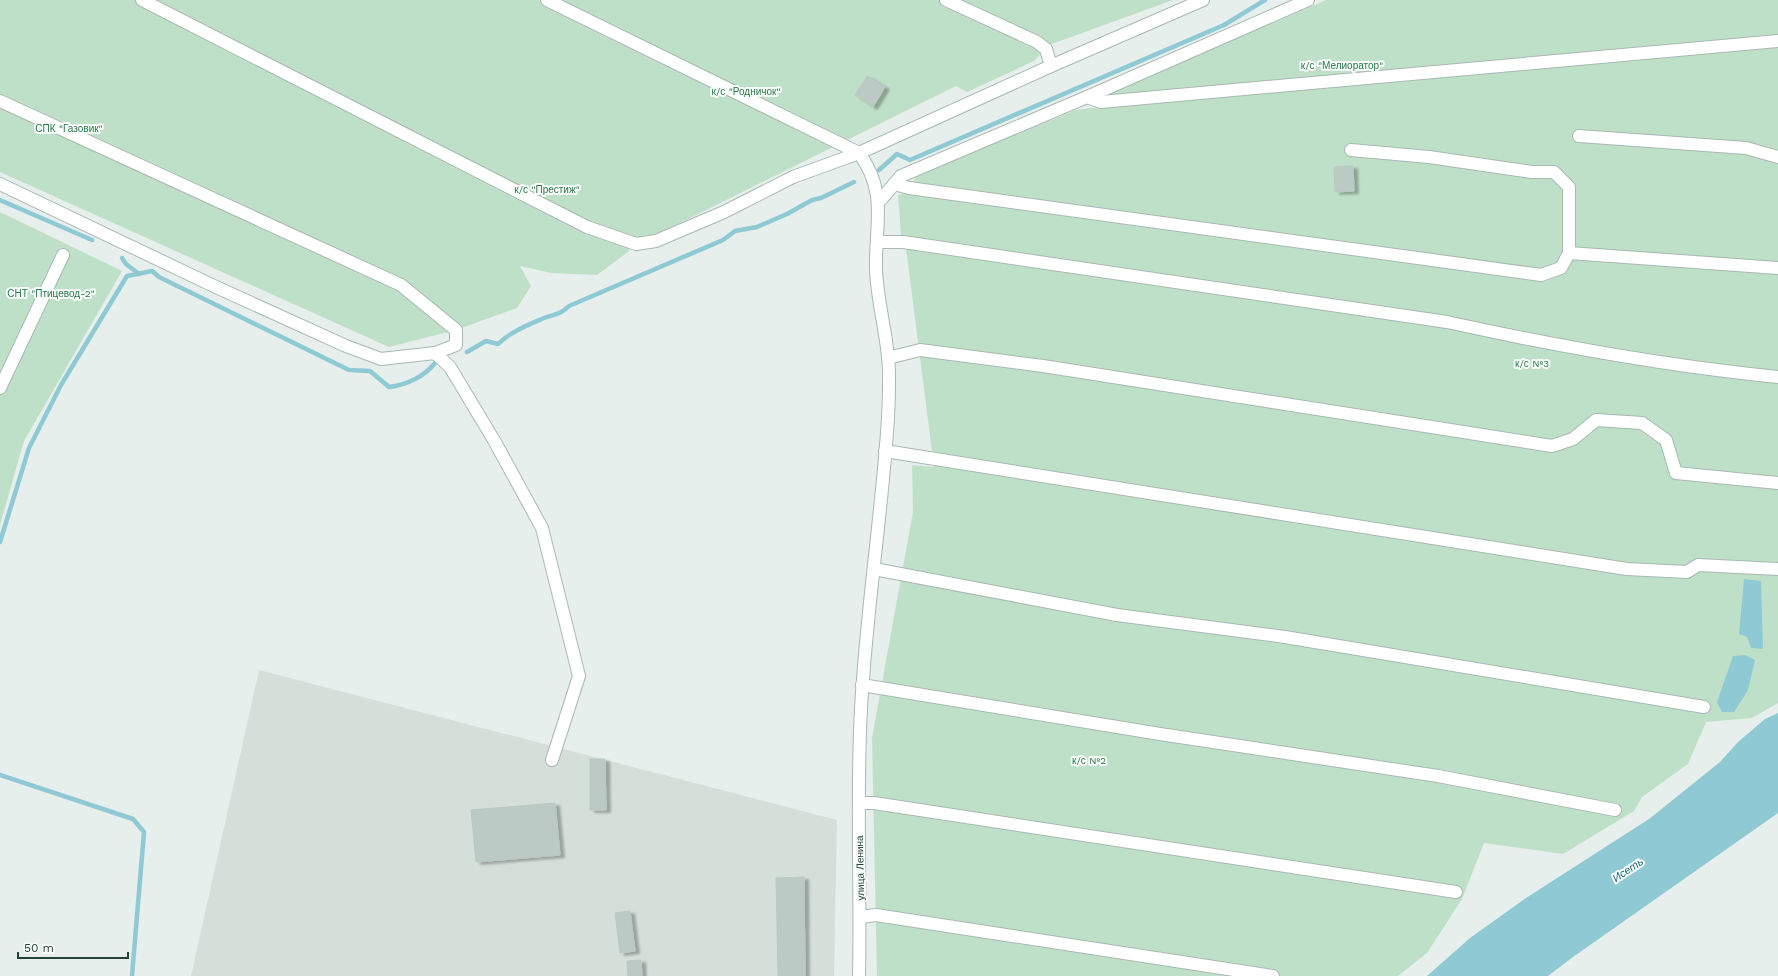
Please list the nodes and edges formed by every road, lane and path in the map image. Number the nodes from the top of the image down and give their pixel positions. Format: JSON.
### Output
{"nodes":[{"id":1,"x":142,"y":0,"type":"edge"},
{"id":2,"x":547,"y":0,"type":"edge"},
{"id":3,"x":946,"y":0,"type":"edge"},
{"id":4,"x":1203,"y":0,"type":"edge"},
{"id":5,"x":1308,"y":0,"type":"edge"},
{"id":6,"x":1778,"y":41,"type":"edge"},
{"id":7,"x":1051,"y":66,"type":"junction"},
{"id":8,"x":1087,"y":97,"type":"junction"},
{"id":9,"x":0,"y":101,"type":"edge"},
{"id":10,"x":1579,"y":136,"type":"dead end"},
{"id":11,"x":1352,"y":150,"type":"dead end"},
{"id":12,"x":859,"y":153,"type":"junction"},
{"id":13,"x":1778,"y":157,"type":"edge"},
{"id":14,"x":0,"y":184,"type":"edge"},
{"id":15,"x":894,"y":184,"type":"junction"},
{"id":16,"x":878,"y":203,"type":"junction"},
{"id":17,"x":877,"y":242,"type":"junction"},
{"id":18,"x":1569,"y":253,"type":"junction"},
{"id":19,"x":63,"y":255,"type":"dead end"},
{"id":20,"x":1778,"y":268,"type":"edge"},
{"id":21,"x":435,"y":354,"type":"junction"},
{"id":22,"x":888,"y":358,"type":"junction"},
{"id":23,"x":1778,"y":377,"type":"edge"},
{"id":24,"x":0,"y":388,"type":"edge"},
{"id":25,"x":885,"y":452,"type":"junction"},
{"id":26,"x":1778,"y":483,"type":"edge"},
{"id":27,"x":874,"y":569,"type":"junction"},
{"id":28,"x":1778,"y":569,"type":"edge"},
{"id":29,"x":862,"y":686,"type":"junction"},
{"id":30,"x":1704,"y":706,"type":"dead end"},
{"id":31,"x":552,"y":760,"type":"dead end"},
{"id":32,"x":859,"y":803,"type":"junction"},
{"id":33,"x":1615,"y":810,"type":"dead end"},
{"id":34,"x":1456,"y":892,"type":"dead end"},
{"id":35,"x":860,"y":917,"type":"junction"},
{"id":36,"x":859,"y":976,"type":"edge"},
{"id":37,"x":1273,"y":976,"type":"edge"}],
"edges":[{"from":1,"to":12,"type":"street"},
{"from":2,"to":12,"type":"street"},
{"from":3,"to":7,"type":"street"},
{"from":4,"to":7,"type":"street"},
{"from":5,"to":8,"type":"street"},
{"from":6,"to":8,"type":"street"},
{"from":7,"to":12,"type":"street"},
{"from":8,"to":15,"type":"street"},
{"from":9,"to":21,"type":"street"},
{"from":10,"to":13,"type":"street"},
{"from":11,"to":18,"type":"street"},
{"from":12,"to":16,"type":"street","name":"улица Ленина"},
{"from":14,"to":21,"type":"street"},
{"from":15,"to":16,"type":"street"},
{"from":15,"to":18,"type":"street"},
{"from":16,"to":17,"type":"street","name":"улица Ленина"},
{"from":17,"to":22,"type":"street","name":"улица Ленина"},
{"from":17,"to":23,"type":"street"},
{"from":18,"to":20,"type":"street"},
{"from":19,"to":24,"type":"street"},
{"from":21,"to":31,"type":"street"},
{"from":22,"to":25,"type":"street","name":"улица Ленина"},
{"from":22,"to":26,"type":"street"},
{"from":25,"to":27,"type":"street","name":"улица Ленина"},
{"from":25,"to":28,"type":"street"},
{"from":27,"to":29,"type":"street","name":"улица Ленина"},
{"from":27,"to":30,"type":"street"},
{"from":29,"to":32,"type":"street","name":"улица Ленина"},
{"from":29,"to":33,"type":"street"},
{"from":32,"to":34,"type":"street"},
{"from":32,"to":35,"type":"street","name":"улица Ленина"},
{"from":35,"to":36,"type":"street","name":"улица Ленина"},
{"from":35,"to":37,"type":"street"}]}
